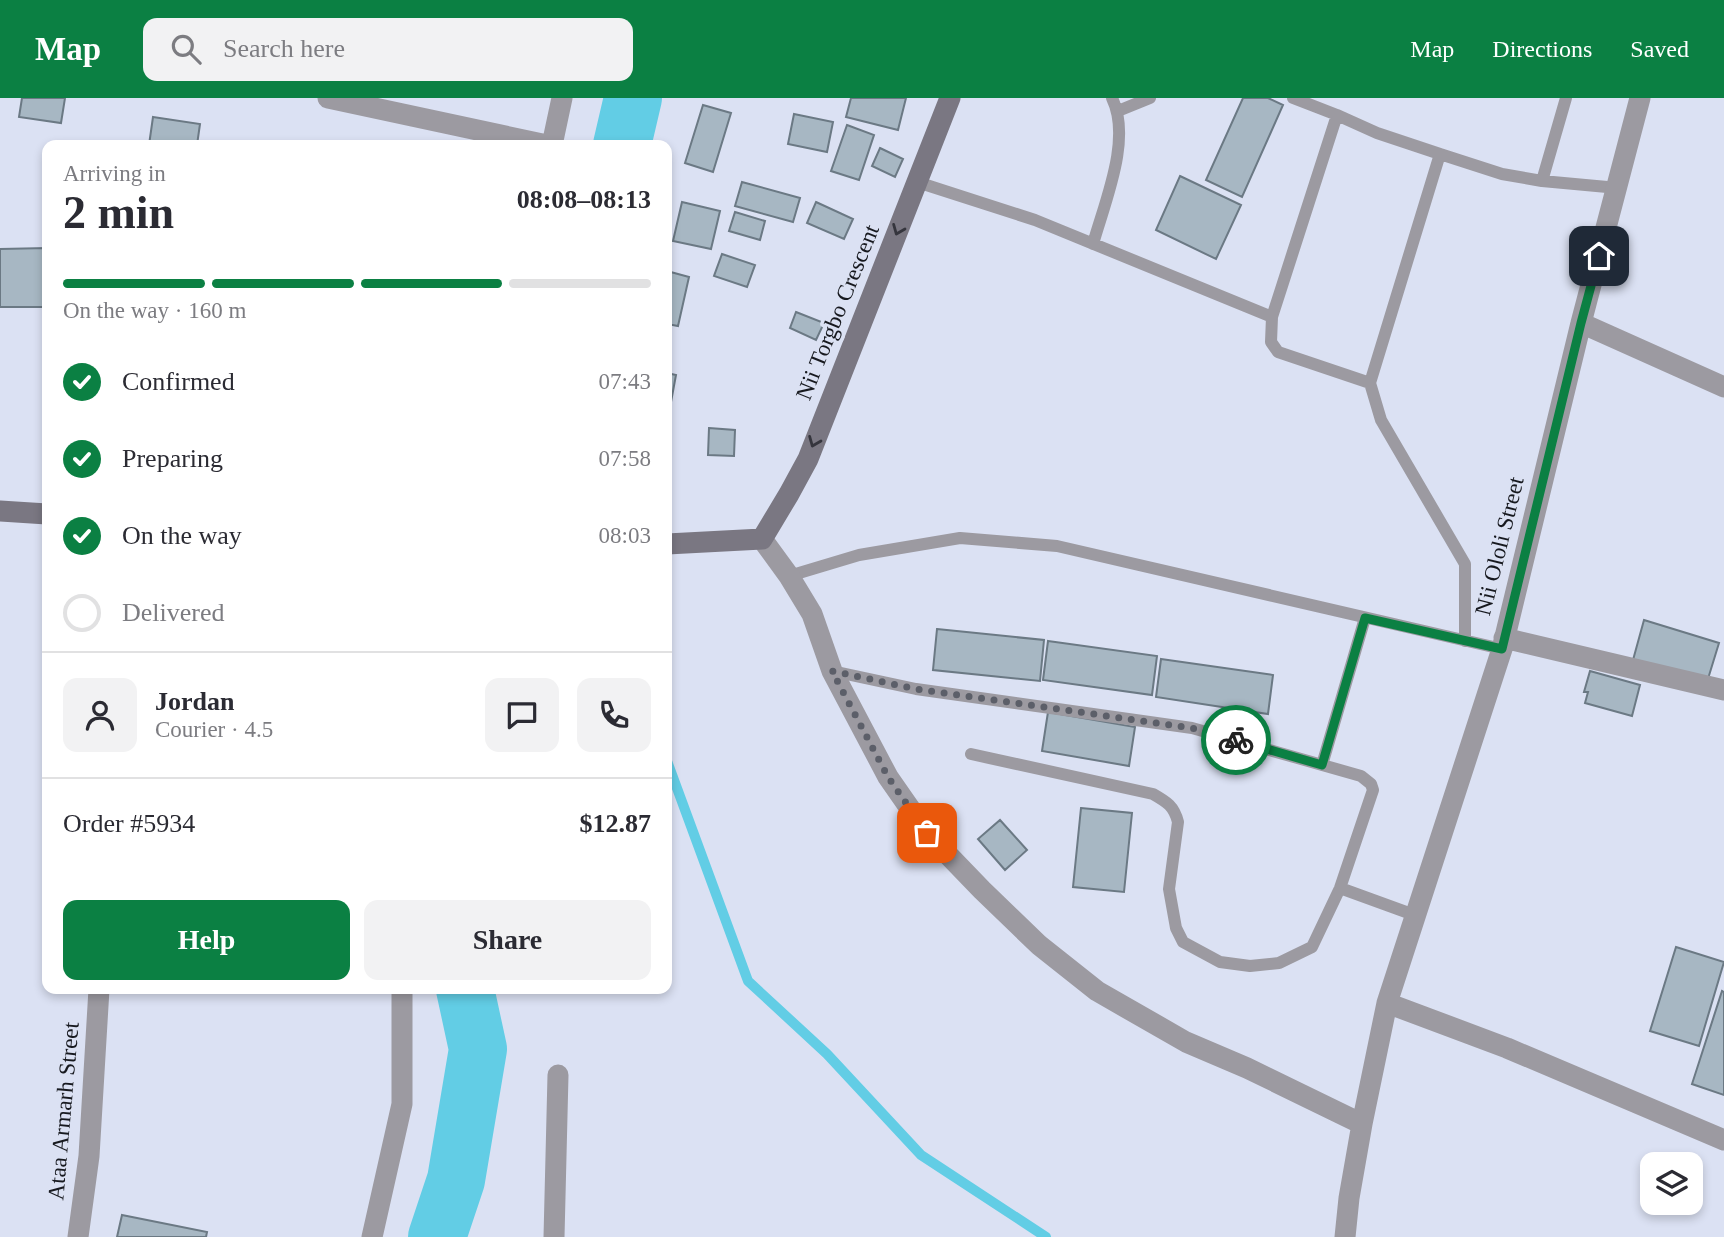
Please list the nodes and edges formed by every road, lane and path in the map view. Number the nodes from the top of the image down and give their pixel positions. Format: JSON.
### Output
{"nodes":[{"id":1,"x":328,"y":98,"type":"edge"},
{"id":2,"x":562,"y":98,"type":"edge"},
{"id":3,"x":950,"y":98,"type":"edge"},
{"id":4,"x":1112,"y":98,"type":"edge"},
{"id":5,"x":1150,"y":98,"type":"edge"},
{"id":6,"x":1293,"y":98,"type":"edge"},
{"id":7,"x":1566,"y":98,"type":"edge"},
{"id":8,"x":1640,"y":98,"type":"edge"},
{"id":9,"x":1118,"y":111,"type":"junction"},
{"id":10,"x":1337,"y":115,"type":"junction"},
{"id":11,"x":525,"y":140,"type":"edge"},
{"id":12,"x":550,"y":140,"type":"edge"},
{"id":13,"x":1440,"y":154,"type":"junction"},
{"id":14,"x":1542,"y":181,"type":"junction"},
{"id":15,"x":917,"y":182,"type":"junction"},
{"id":16,"x":1618,"y":188,"type":"junction"},
{"id":17,"x":1093,"y":244,"type":"junction"},
{"id":18,"x":1272,"y":317,"type":"junction"},
{"id":19,"x":1581,"y":323,"type":"junction"},
{"id":20,"x":1370,"y":383,"type":"junction"},
{"id":21,"x":1724,"y":387,"type":"edge"},
{"id":22,"x":0,"y":511,"type":"edge"},
{"id":23,"x":42,"y":514,"type":"edge"},
{"id":24,"x":762,"y":539,"type":"junction"},
{"id":25,"x":672,"y":544,"type":"edge"},
{"id":26,"x":789,"y":576,"type":"junction"},
{"id":27,"x":1365,"y":618,"type":"junction"},
{"id":28,"x":1465,"y":641,"type":"junction"},
{"id":29,"x":1503,"y":643,"type":"junction"},
{"id":30,"x":832,"y":671,"type":"junction"},
{"id":31,"x":1724,"y":690,"type":"edge"},
{"id":32,"x":971,"y":754,"type":"dead end"},
{"id":33,"x":1322,"y":765,"type":"junction"},
{"id":34,"x":1340,"y":888,"type":"junction"},
{"id":35,"x":1417,"y":916,"type":"junction"},
{"id":36,"x":99,"y":994,"type":"edge"},
{"id":37,"x":402,"y":994,"type":"edge"},
{"id":38,"x":1387,"y":1003,"type":"junction"},
{"id":39,"x":558,"y":1075,"type":"dead end"},
{"id":40,"x":1362,"y":1124,"type":"junction"},
{"id":41,"x":1724,"y":1140,"type":"edge"},
{"id":42,"x":78,"y":1237,"type":"edge"},
{"id":43,"x":372,"y":1237,"type":"edge"},
{"id":44,"x":554,"y":1237,"type":"edge"},
{"id":45,"x":1345,"y":1237,"type":"edge"}],
"edges":[{"from":1,"to":11,"type":"street"},
{"from":2,"to":12,"type":"street"},
{"from":3,"to":15,"type":"street","name":"Nii Torgbo Crescent"},
{"from":4,"to":9,"type":"lane"},
{"from":5,"to":9,"type":"lane"},
{"from":6,"to":10,"type":"lane"},
{"from":7,"to":14,"type":"lane"},
{"from":8,"to":16,"type":"street","name":"Nii Ololi Street"},
{"from":9,"to":17,"type":"lane"},
{"from":10,"to":13,"type":"lane"},
{"from":10,"to":18,"type":"lane"},
{"from":13,"to":14,"type":"lane"},
{"from":13,"to":20,"type":"lane"},
{"from":14,"to":16,"type":"lane"},
{"from":15,"to":17,"type":"lane"},
{"from":15,"to":24,"type":"street","name":"Nii Torgbo Crescent","one_way":true},
{"from":16,"to":19,"type":"street","name":"Nii Ololi Street"},
{"from":17,"to":18,"type":"lane"},
{"from":18,"to":20,"type":"lane"},
{"from":19,"to":21,"type":"street"},
{"from":19,"to":29,"type":"street","name":"Nii Ololi Street"},
{"from":20,"to":28,"type":"lane"},
{"from":22,"to":23,"type":"street"},
{"from":24,"to":25,"type":"street"},
{"from":24,"to":26,"type":"street"},
{"from":26,"to":27,"type":"lane"},
{"from":26,"to":30,"type":"street"},
{"from":27,"to":28,"type":"lane"},
{"from":27,"to":33,"type":"lane"},
{"from":28,"to":29,"type":"lane"},
{"from":29,"to":31,"type":"street"},
{"from":29,"to":35,"type":"street","name":"Nii Ololi Street"},
{"from":30,"to":33,"type":"lane"},
{"from":30,"to":40,"type":"street"},
{"from":32,"to":34,"type":"lane"},
{"from":33,"to":34,"type":"lane"},
{"from":34,"to":35,"type":"lane"},
{"from":35,"to":38,"type":"street","name":"Nii Ololi Street"},
{"from":36,"to":42,"type":"street","name":"Ataa Armarh Street"},
{"from":37,"to":43,"type":"street"},
{"from":38,"to":40,"type":"street","name":"Nii Ololi Street"},
{"from":38,"to":41,"type":"street"},
{"from":39,"to":44,"type":"street"},
{"from":40,"to":45,"type":"street","name":"Nii Ololi Street"}]}
